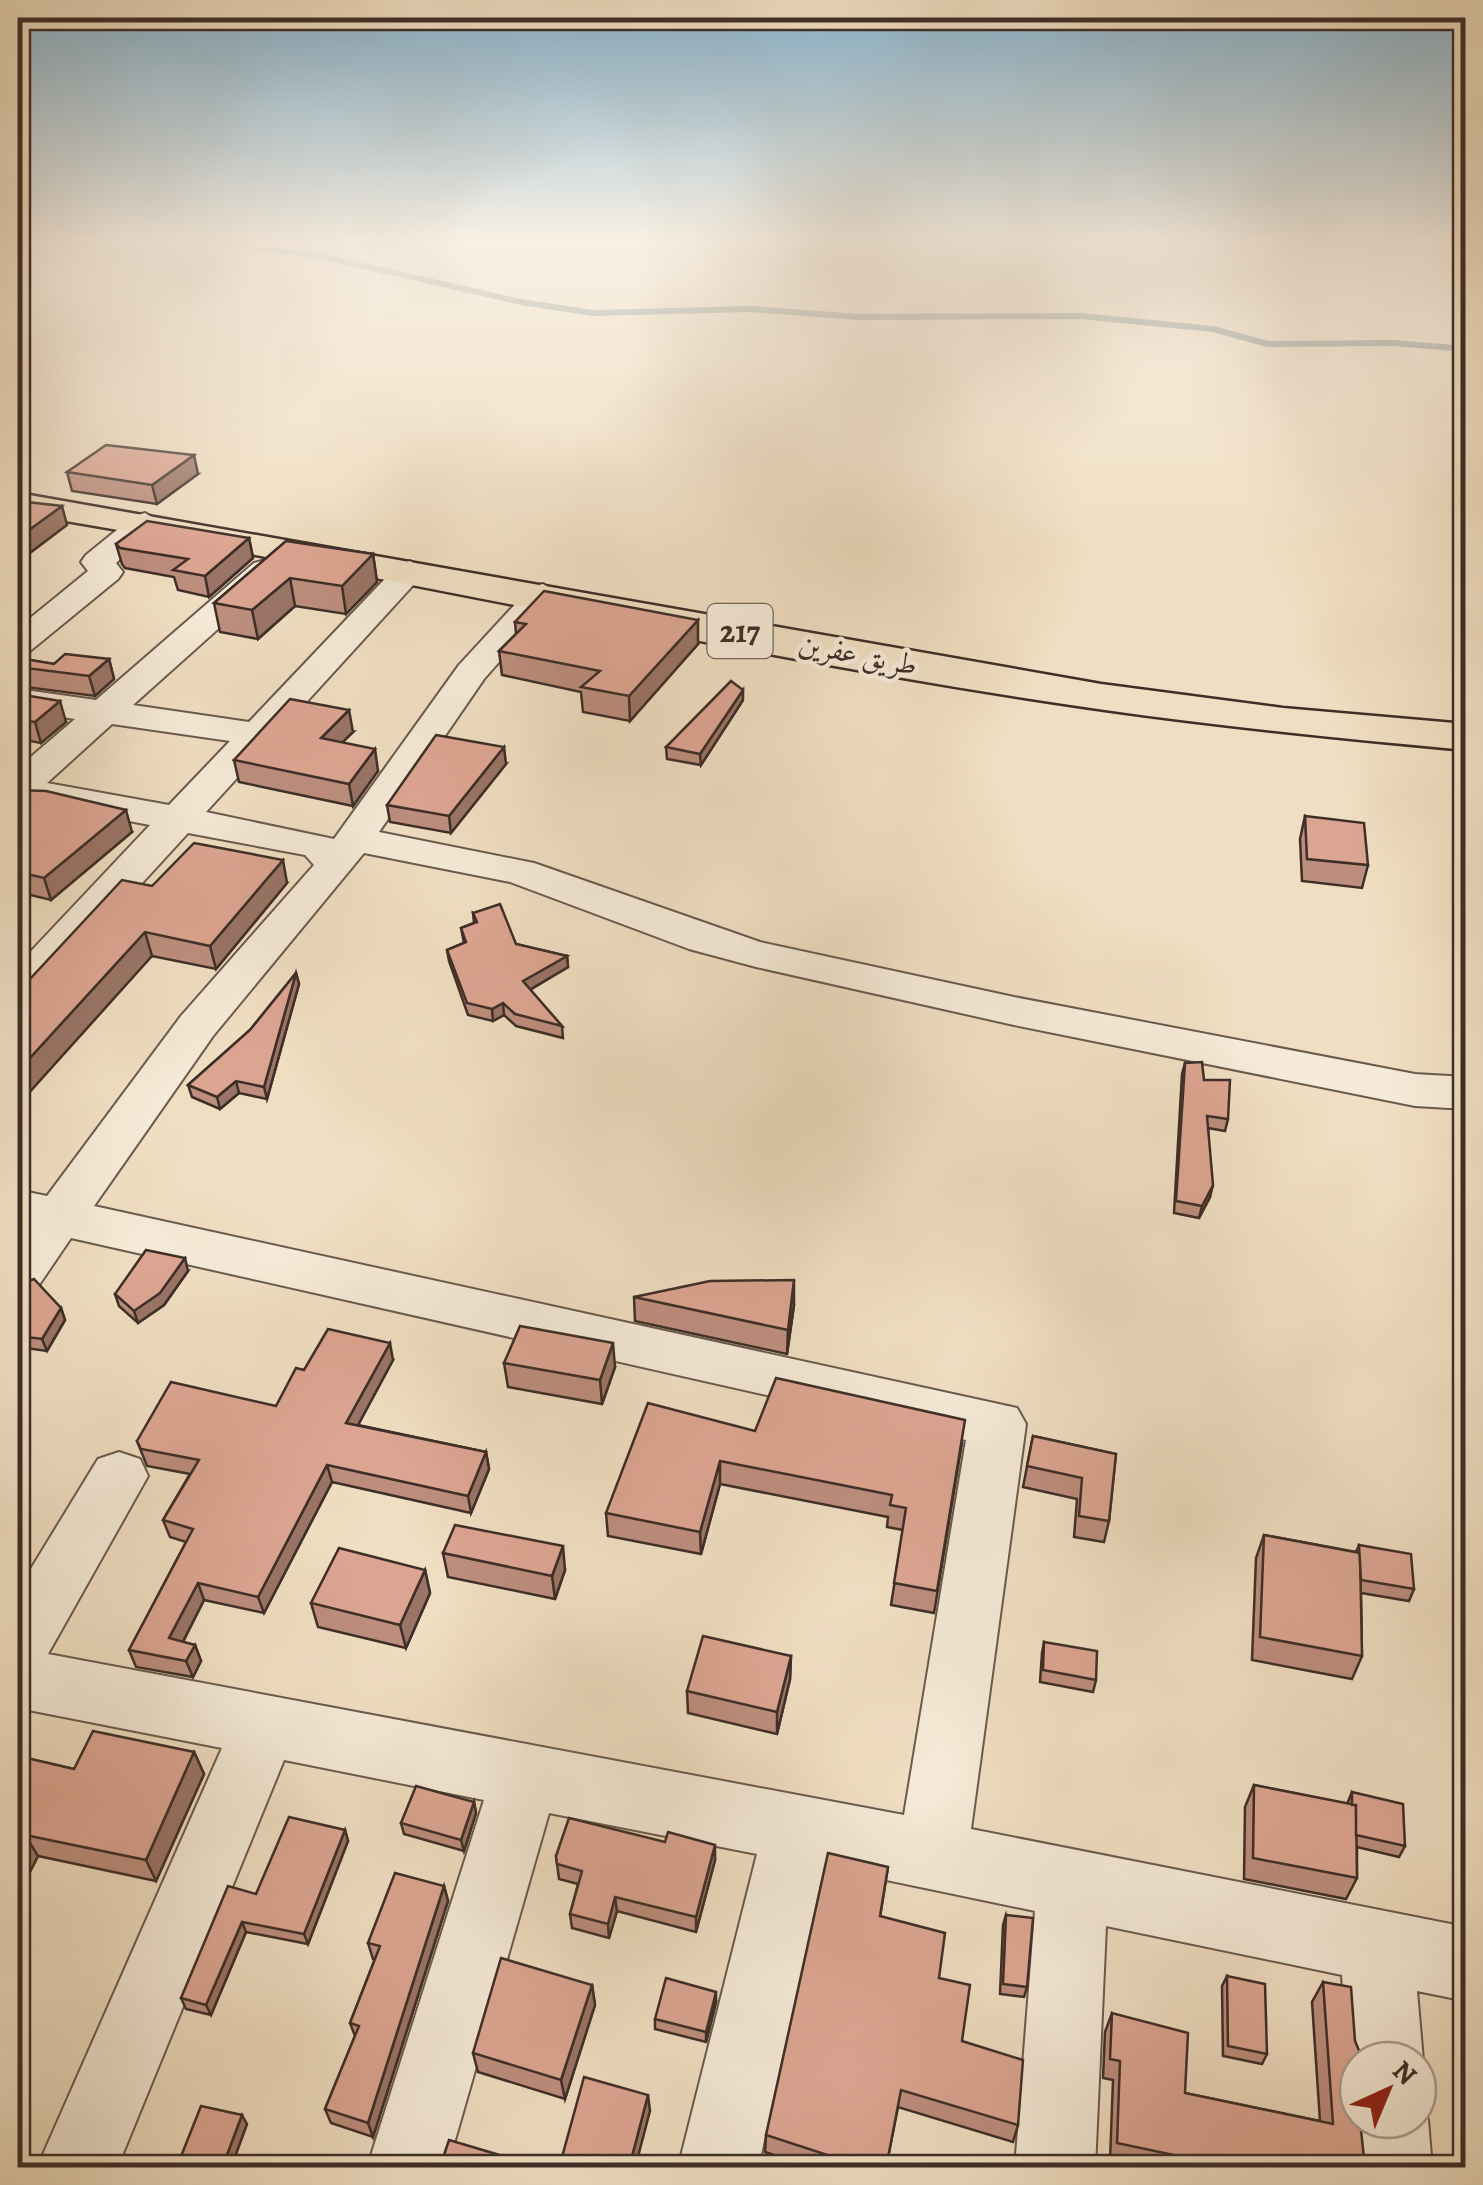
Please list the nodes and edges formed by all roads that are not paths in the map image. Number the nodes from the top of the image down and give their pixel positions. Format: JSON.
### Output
{"nodes":[{"id":1,"x":22,"y":502,"type":"edge"},
{"id":2,"x":146,"y":522,"type":"junction"},
{"id":3,"x":290,"y":548,"type":"junction"},
{"id":4,"x":410,"y":571,"type":"junction"},
{"id":5,"x":543,"y":594,"type":"junction"},
{"id":6,"x":18,"y":644,"type":"edge"},
{"id":7,"x":18,"y":700,"type":"edge"},
{"id":8,"x":103,"y":712,"type":"junction"},
{"id":9,"x":1466,"y":718,"type":"edge"},
{"id":10,"x":257,"y":734,"type":"junction"},
{"id":11,"x":1466,"y":737,"type":"edge"},
{"id":12,"x":18,"y":788,"type":"edge"},
{"id":13,"x":179,"y":817,"type":"junction"},
{"id":14,"x":345,"y":852,"type":"junction"},
{"id":15,"x":22,"y":982,"type":"edge"},
{"id":16,"x":1466,"y":1093,"type":"edge"},
{"id":17,"x":38,"y":1214,"type":"edge"},
{"id":18,"x":18,"y":1274,"type":"edge"},
{"id":19,"x":119,"y":1476,"type":"dead end"},
{"id":20,"x":18,"y":1646,"type":"edge"},
{"id":21,"x":18,"y":1678,"type":"edge"},
{"id":22,"x":265,"y":1726,"type":"junction"},
{"id":23,"x":525,"y":1778,"type":"junction"},
{"id":24,"x":798,"y":1828,"type":"junction"},
{"id":25,"x":932,"y":1858,"type":"junction"},
{"id":26,"x":1072,"y":1886,"type":"junction"},
{"id":27,"x":1377,"y":1946,"type":"junction"},
{"id":28,"x":1466,"y":1964,"type":"edge"},
{"id":29,"x":1384,"y":2040,"type":"edge"},
{"id":30,"x":1390,"y":2140,"type":"edge"},
{"id":31,"x":77,"y":2168,"type":"edge"},
{"id":32,"x":407,"y":2168,"type":"edge"},
{"id":33,"x":718,"y":2168,"type":"edge"},
{"id":34,"x":1055,"y":2168,"type":"edge"},
{"id":35,"x":1392,"y":2168,"type":"edge"}],
"edges":[{"from":1,"to":2,"type":"main road","name":"طريق عفرين","number":"217"},
{"from":1,"to":9,"type":"main road","name":"طريق عفرين","number":"217"},
{"from":2,"to":3,"type":"main road","name":"طريق عفرين","number":"217"},
{"from":2,"to":6,"type":"street"},
{"from":3,"to":4,"type":"main road","name":"طريق عفرين","number":"217"},
{"from":3,"to":8,"type":"street"},
{"from":4,"to":5,"type":"main road","name":"طريق عفرين","number":"217"},
{"from":4,"to":10,"type":"street"},
{"from":5,"to":11,"type":"main road","name":"طريق عفرين","number":"217"},
{"from":5,"to":14,"type":"street"},
{"from":7,"to":8,"type":"street"},
{"from":8,"to":10,"type":"street"},
{"from":8,"to":12,"type":"street"},
{"from":10,"to":13,"type":"street"},
{"from":12,"to":13,"type":"street"},
{"from":13,"to":14,"type":"street"},
{"from":13,"to":15,"type":"street"},
{"from":14,"to":16,"type":"street"},
{"from":14,"to":17,"type":"street"},
{"from":17,"to":18,"type":"street"},
{"from":17,"to":25,"type":"street"},
{"from":19,"to":20,"type":"street"},
{"from":21,"to":22,"type":"street"},
{"from":22,"to":23,"type":"street"},
{"from":22,"to":31,"type":"street"},
{"from":23,"to":24,"type":"street"},
{"from":23,"to":32,"type":"street"},
{"from":24,"to":25,"type":"street"},
{"from":24,"to":33,"type":"street"},
{"from":25,"to":26,"type":"street"},
{"from":26,"to":27,"type":"street"},
{"from":26,"to":34,"type":"street"},
{"from":27,"to":28,"type":"street"},
{"from":27,"to":29,"type":"street"},
{"from":30,"to":35,"type":"street"}]}
